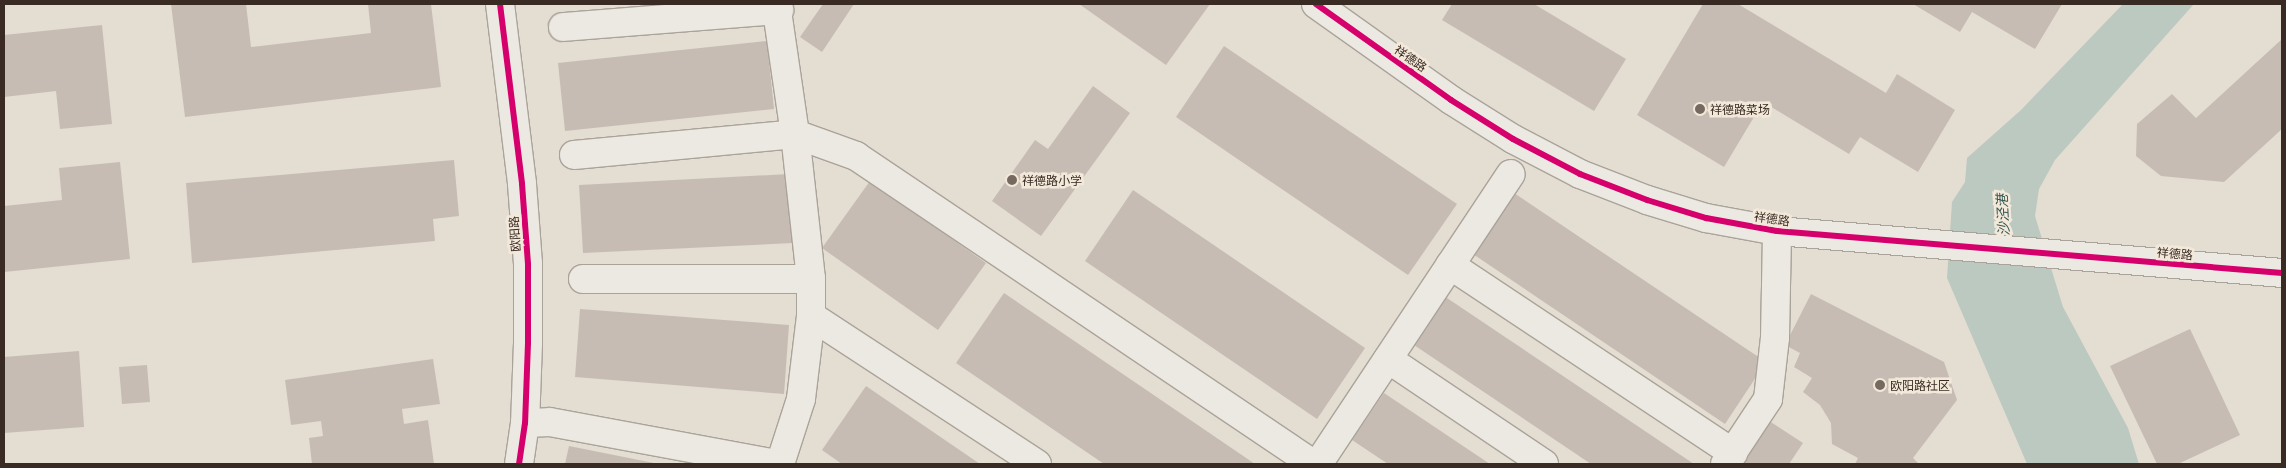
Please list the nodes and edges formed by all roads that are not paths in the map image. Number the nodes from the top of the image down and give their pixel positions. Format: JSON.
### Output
{"nodes":[{"id":1,"x":500,"y":4,"type":"edge"},
{"id":2,"x":1316,"y":4,"type":"edge"},
{"id":3,"x":778,"y":7,"type":"edge"},
{"id":4,"x":563,"y":27,"type":"dead end"},
{"id":5,"x":795,"y":134,"type":"junction"},
{"id":6,"x":574,"y":154,"type":"dead end"},
{"id":7,"x":1511,"y":174,"type":"dead end"},
{"id":8,"x":1777,"y":231,"type":"junction"},
{"id":9,"x":1450,"y":265,"type":"junction"},
{"id":10,"x":2282,"y":273,"type":"edge"},
{"id":11,"x":583,"y":279,"type":"dead end"},
{"id":12,"x":811,"y":279,"type":"junction"},
{"id":13,"x":812,"y":316,"type":"junction"},
{"id":14,"x":1388,"y":359,"type":"junction"},
{"id":15,"x":525,"y":423,"type":"junction"},
{"id":16,"x":1729,"y":459,"type":"edge"},
{"id":17,"x":519,"y":464,"type":"edge"},
{"id":18,"x":776,"y":464,"type":"edge"},
{"id":19,"x":780,"y":464,"type":"edge"},
{"id":20,"x":1037,"y":464,"type":"edge"},
{"id":21,"x":1313,"y":464,"type":"edge"},
{"id":22,"x":1318,"y":464,"type":"edge"},
{"id":23,"x":1544,"y":464,"type":"edge"}],
"edges":[{"from":1,"to":15,"type":"street","name":"欧阳路"},
{"from":2,"to":8,"type":"street","name":"祥德路"},
{"from":3,"to":4,"type":"street"},
{"from":3,"to":5,"type":"street"},
{"from":5,"to":6,"type":"street"},
{"from":5,"to":12,"type":"street"},
{"from":5,"to":21,"type":"street"},
{"from":7,"to":9,"type":"street"},
{"from":8,"to":10,"type":"street","name":"祥德路"},
{"from":8,"to":16,"type":"street"},
{"from":9,"to":14,"type":"street"},
{"from":9,"to":16,"type":"street"},
{"from":11,"to":12,"type":"street"},
{"from":12,"to":13,"type":"street"},
{"from":13,"to":19,"type":"street"},
{"from":13,"to":20,"type":"street"},
{"from":14,"to":22,"type":"street"},
{"from":14,"to":23,"type":"street"},
{"from":15,"to":17,"type":"street","name":"欧阳路"},
{"from":15,"to":18,"type":"street"}]}
